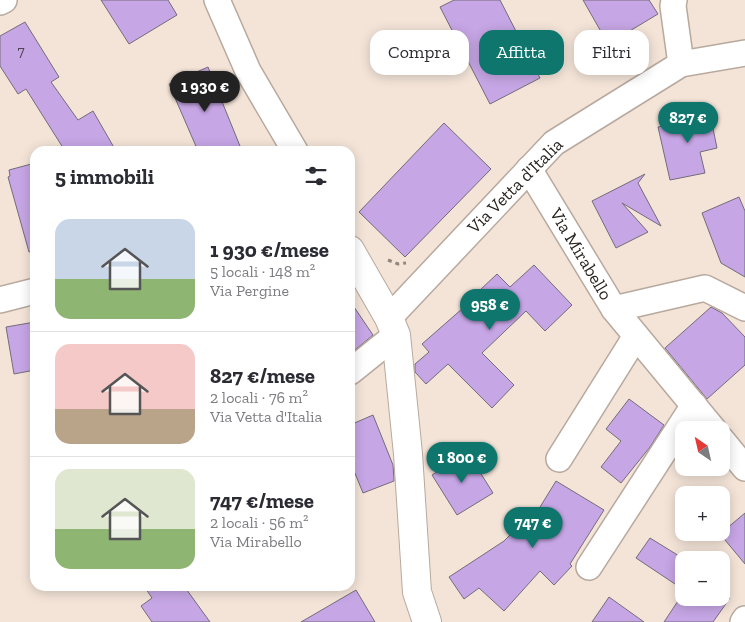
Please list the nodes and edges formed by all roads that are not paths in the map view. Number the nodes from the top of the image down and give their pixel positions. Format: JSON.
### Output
{"nodes":[{"id":1,"x":4,"y":0,"type":"edge"},
{"id":2,"x":217,"y":0,"type":"edge"},
{"id":3,"x":674,"y":0,"type":"edge"},
{"id":4,"x":0,"y":2,"type":"edge"},
{"id":5,"x":745,"y":53,"type":"edge"},
{"id":6,"x":681,"y":64,"type":"junction"},
{"id":7,"x":291,"y":146,"type":"edge"},
{"id":8,"x":529,"y":169,"type":"junction"},
{"id":9,"x":355,"y":259,"type":"edge"},
{"id":10,"x":30,"y":292,"type":"edge"},
{"id":11,"x":0,"y":300,"type":"edge"},
{"id":12,"x":745,"y":308,"type":"edge"},
{"id":13,"x":614,"y":309,"type":"junction"},
{"id":14,"x":392,"y":326,"type":"junction"},
{"id":15,"x":636,"y":336,"type":"junction"},
{"id":16,"x":355,"y":367,"type":"edge"},
{"id":17,"x":694,"y":405,"type":"junction"},
{"id":18,"x":707,"y":421,"type":"edge"},
{"id":19,"x":730,"y":450,"type":"edge"},
{"id":20,"x":559,"y":459,"type":"dead end"},
{"id":21,"x":745,"y":468,"type":"edge"},
{"id":22,"x":589,"y":567,"type":"dead end"},
{"id":23,"x":427,"y":622,"type":"edge"}],
"edges":[{"from":1,"to":4,"type":"street"},
{"from":2,"to":7,"type":"street"},
{"from":3,"to":6,"type":"street"},
{"from":5,"to":6,"type":"street","name":"Via Vetta d'Italia"},
{"from":6,"to":8,"type":"street","name":"Via Vetta d'Italia"},
{"from":8,"to":13,"type":"street","name":"Via Mirabello"},
{"from":8,"to":14,"type":"street","name":"Via Vetta d'Italia"},
{"from":9,"to":14,"type":"street"},
{"from":10,"to":11,"type":"street"},
{"from":12,"to":13,"type":"street"},
{"from":13,"to":15,"type":"street","name":"Via Mirabello"},
{"from":14,"to":16,"type":"street","name":"Via Vetta d'Italia"},
{"from":14,"to":23,"type":"street"},
{"from":15,"to":17,"type":"street","name":"Via Mirabello"},
{"from":15,"to":20,"type":"street"},
{"from":17,"to":18,"type":"street","name":"Via Mirabello"},
{"from":17,"to":22,"type":"street"},
{"from":19,"to":21,"type":"street"}]}
